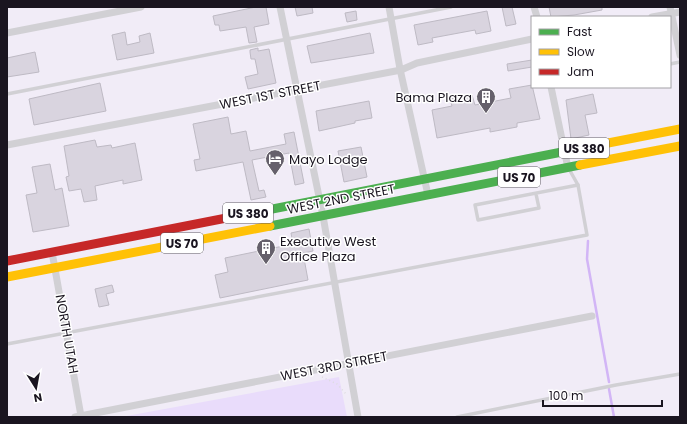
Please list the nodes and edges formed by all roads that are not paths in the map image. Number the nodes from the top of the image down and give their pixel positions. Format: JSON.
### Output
{"nodes":[{"id":1,"x":141,"y":7,"type":"edge"},
{"id":2,"x":280,"y":7,"type":"edge"},
{"id":3,"x":389,"y":7,"type":"edge"},
{"id":4,"x":451,"y":7,"type":"edge"},
{"id":5,"x":670,"y":10,"type":"edge"},
{"id":6,"x":680,"y":12,"type":"edge"},
{"id":7,"x":655,"y":16,"type":"edge"},
{"id":8,"x":391,"y":19,"type":"junction"},
{"id":9,"x":7,"y":33,"type":"edge"},
{"id":10,"x":286,"y":39,"type":"junction"},
{"id":11,"x":531,"y":39,"type":"edge"},
{"id":12,"x":680,"y":54,"type":"edge"},
{"id":13,"x":401,"y":70,"type":"junction"},
{"id":14,"x":552,"y":88,"type":"edge"},
{"id":15,"x":296,"y":90,"type":"junction"},
{"id":16,"x":7,"y":94,"type":"edge"},
{"id":17,"x":680,"y":130,"type":"edge"},
{"id":18,"x":7,"y":145,"type":"edge"},
{"id":19,"x":680,"y":146,"type":"edge"},
{"id":20,"x":565,"y":152,"type":"junction"},
{"id":21,"x":568,"y":168,"type":"junction"},
{"id":22,"x":425,"y":179,"type":"junction"},
{"id":23,"x":578,"y":186,"type":"junction"},
{"id":24,"x":536,"y":194,"type":"junction"},
{"id":25,"x":428,"y":195,"type":"junction"},
{"id":26,"x":320,"y":199,"type":"junction"},
{"id":27,"x":323,"y":216,"type":"junction"},
{"id":28,"x":52,"y":252,"type":"junction"},
{"id":29,"x":7,"y":261,"type":"edge"},
{"id":30,"x":55,"y":268,"type":"junction"},
{"id":31,"x":7,"y":277,"type":"edge"},
{"id":32,"x":335,"y":282,"type":"junction"},
{"id":33,"x":592,"y":316,"type":"dead end"},
{"id":34,"x":66,"y":333,"type":"junction"},
{"id":35,"x":7,"y":344,"type":"edge"},
{"id":36,"x":349,"y":363,"type":"junction"},
{"id":37,"x":680,"y":374,"type":"edge"},
{"id":38,"x":78,"y":416,"type":"edge"},
{"id":39,"x":358,"y":417,"type":"edge"},
{"id":40,"x":457,"y":417,"type":"edge"}],
"edges":[{"from":1,"to":9,"type":"street"},
{"from":2,"to":10,"type":"street"},
{"from":3,"to":8,"type":"street"},
{"from":4,"to":8,"type":"lane"},
{"from":5,"to":6,"type":"street"},
{"from":5,"to":7,"type":"street"},
{"from":5,"to":12,"type":"street"},
{"from":8,"to":10,"type":"lane"},
{"from":8,"to":13,"type":"street"},
{"from":10,"to":15,"type":"street"},
{"from":10,"to":16,"type":"lane"},
{"from":11,"to":13,"type":"street","name":"WEST 1ST STREET"},
{"from":13,"to":15,"type":"street","name":"WEST 1ST STREET"},
{"from":13,"to":22,"type":"street"},
{"from":14,"to":20,"type":"street"},
{"from":15,"to":18,"type":"street","name":"WEST 1ST STREET"},
{"from":15,"to":26,"type":"street"},
{"from":17,"to":20,"type":"main road","name":"WEST 2ND STREET","number":"US 380"},
{"from":19,"to":21,"type":"main road","name":"WEST 2ND STREET","number":"US 70"},
{"from":20,"to":21,"type":"street"},
{"from":20,"to":22,"type":"main road","name":"WEST 2ND STREET","number":"US 380"},
{"from":21,"to":23,"type":"lane"},
{"from":21,"to":25,"type":"main road","name":"WEST 2ND STREET","number":"US 70"},
{"from":22,"to":25,"type":"street"},
{"from":22,"to":26,"type":"main road","name":"WEST 2ND STREET","number":"US 380"},
{"from":23,"to":24,"type":"lane"},
{"from":23,"to":32,"type":"lane"},
{"from":24,"to":24,"type":"lane"},
{"from":25,"to":27,"type":"main road","name":"WEST 2ND STREET","number":"US 70"},
{"from":26,"to":27,"type":"street"},
{"from":26,"to":28,"type":"main road","name":"WEST 2ND STREET","number":"US 380"},
{"from":27,"to":30,"type":"main road","name":"WEST 2ND STREET","number":"US 70"},
{"from":27,"to":32,"type":"street"},
{"from":28,"to":29,"type":"main road","name":"WEST 2ND STREET","number":"US 380"},
{"from":28,"to":30,"type":"street","name":"NORTH UTAH"},
{"from":30,"to":31,"type":"main road","name":"WEST 2ND STREET","number":"US 70"},
{"from":30,"to":34,"type":"street","name":"NORTH UTAH"},
{"from":32,"to":34,"type":"lane"},
{"from":32,"to":36,"type":"street"},
{"from":33,"to":36,"type":"street","name":"WEST 3RD STREET"},
{"from":34,"to":35,"type":"lane"},
{"from":34,"to":38,"type":"street","name":"NORTH UTAH"},
{"from":36,"to":38,"type":"street","name":"WEST 3RD STREET"},
{"from":36,"to":39,"type":"street"},
{"from":37,"to":40,"type":"lane"}]}
